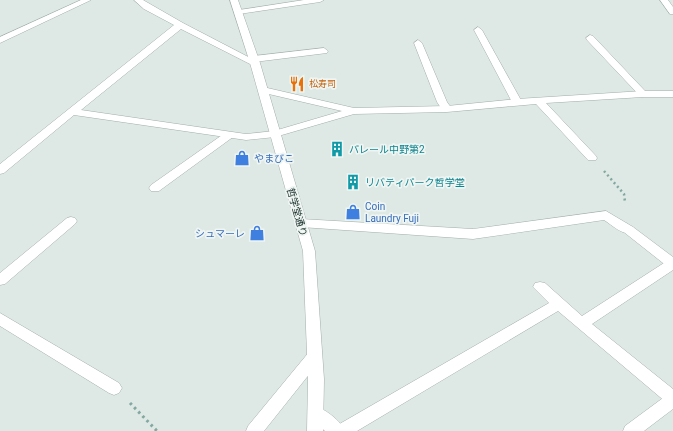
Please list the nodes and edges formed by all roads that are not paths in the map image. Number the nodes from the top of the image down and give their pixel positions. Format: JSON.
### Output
{"nodes":[{"id":1,"x":87,"y":0,"type":"edge"},
{"id":2,"x":138,"y":0,"type":"edge"},
{"id":3,"x":234,"y":0,"type":"edge"},
{"id":4,"x":320,"y":0,"type":"edge"},
{"id":5,"x":664,"y":0,"type":"edge"},
{"id":6,"x":239,"y":12,"type":"junction"},
{"id":7,"x":673,"y":12,"type":"edge"},
{"id":8,"x":180,"y":25,"type":"junction"},
{"id":9,"x":478,"y":30,"type":"dead end"},
{"id":10,"x":590,"y":38,"type":"dead end"},
{"id":11,"x":0,"y":40,"type":"edge"},
{"id":12,"x":418,"y":43,"type":"dead end"},
{"id":13,"x":324,"y":51,"type":"dead end"},
{"id":14,"x":255,"y":61,"type":"junction"},
{"id":15,"x":263,"y":90,"type":"junction"},
{"id":16,"x":643,"y":94,"type":"junction"},
{"id":17,"x":673,"y":94,"type":"edge"},
{"id":18,"x":538,"y":101,"type":"junction"},
{"id":19,"x":516,"y":102,"type":"junction"},
{"id":20,"x":447,"y":109,"type":"junction"},
{"id":21,"x":354,"y":111,"type":"junction"},
{"id":22,"x":73,"y":112,"type":"junction"},
{"id":23,"x":275,"y":134,"type":"junction"},
{"id":24,"x":230,"y":135,"type":"junction"},
{"id":25,"x":592,"y":158,"type":"road end"},
{"id":26,"x":0,"y":170,"type":"edge"},
{"id":27,"x":155,"y":188,"type":"dead end"},
{"id":28,"x":71,"y":221,"type":"dead end"},
{"id":29,"x":301,"y":224,"type":"junction"},
{"id":30,"x":672,"y":264,"type":"edge"},
{"id":31,"x":0,"y":280,"type":"edge"},
{"id":32,"x":540,"y":287,"type":"dead end"},
{"id":33,"x":559,"y":304,"type":"junction"},
{"id":34,"x":0,"y":319,"type":"edge"},
{"id":35,"x":581,"y":324,"type":"junction"},
{"id":36,"x":314,"y":357,"type":"junction"},
{"id":37,"x":114,"y":388,"type":"road end"},
{"id":38,"x":673,"y":399,"type":"edge"},
{"id":39,"x":316,"y":413,"type":"junction"},
{"id":40,"x":254,"y":431,"type":"edge"},
{"id":41,"x":315,"y":431,"type":"edge"},
{"id":42,"x":337,"y":431,"type":"edge"},
{"id":43,"x":342,"y":431,"type":"edge"},
{"id":44,"x":631,"y":431,"type":"edge"}],
"edges":[{"from":1,"to":11,"type":"street"},
{"from":2,"to":8,"type":"street"},
{"from":3,"to":6,"type":"street","name":"哲学堂通り"},
{"from":4,"to":6,"type":"street"},
{"from":5,"to":7,"type":"street"},
{"from":6,"to":14,"type":"street","name":"哲学堂通り"},
{"from":8,"to":14,"type":"street"},
{"from":8,"to":22,"type":"street"},
{"from":9,"to":19,"type":"street"},
{"from":10,"to":16,"type":"street"},
{"from":12,"to":20,"type":"street"},
{"from":13,"to":14,"type":"street"},
{"from":14,"to":15,"type":"street","name":"哲学堂通り"},
{"from":15,"to":21,"type":"street"},
{"from":15,"to":23,"type":"street","name":"哲学堂通り"},
{"from":16,"to":17,"type":"street"},
{"from":16,"to":18,"type":"street"},
{"from":18,"to":19,"type":"street"},
{"from":18,"to":25,"type":"street"},
{"from":19,"to":20,"type":"street"},
{"from":20,"to":21,"type":"street"},
{"from":21,"to":23,"type":"street"},
{"from":22,"to":24,"type":"street"},
{"from":22,"to":26,"type":"street"},
{"from":23,"to":24,"type":"street"},
{"from":23,"to":29,"type":"street","name":"哲学堂通り"},
{"from":24,"to":27,"type":"street"},
{"from":28,"to":31,"type":"street"},
{"from":29,"to":30,"type":"street"},
{"from":29,"to":36,"type":"street","name":"哲学堂通り"},
{"from":30,"to":35,"type":"street"},
{"from":32,"to":33,"type":"street"},
{"from":33,"to":35,"type":"street"},
{"from":33,"to":43,"type":"street"},
{"from":34,"to":37,"type":"street"},
{"from":35,"to":38,"type":"street"},
{"from":36,"to":39,"type":"street","name":"哲学堂通り"},
{"from":36,"to":40,"type":"street"},
{"from":38,"to":44,"type":"street"},
{"from":39,"to":41,"type":"street","name":"哲学堂通り"},
{"from":39,"to":42,"type":"street"}]}
